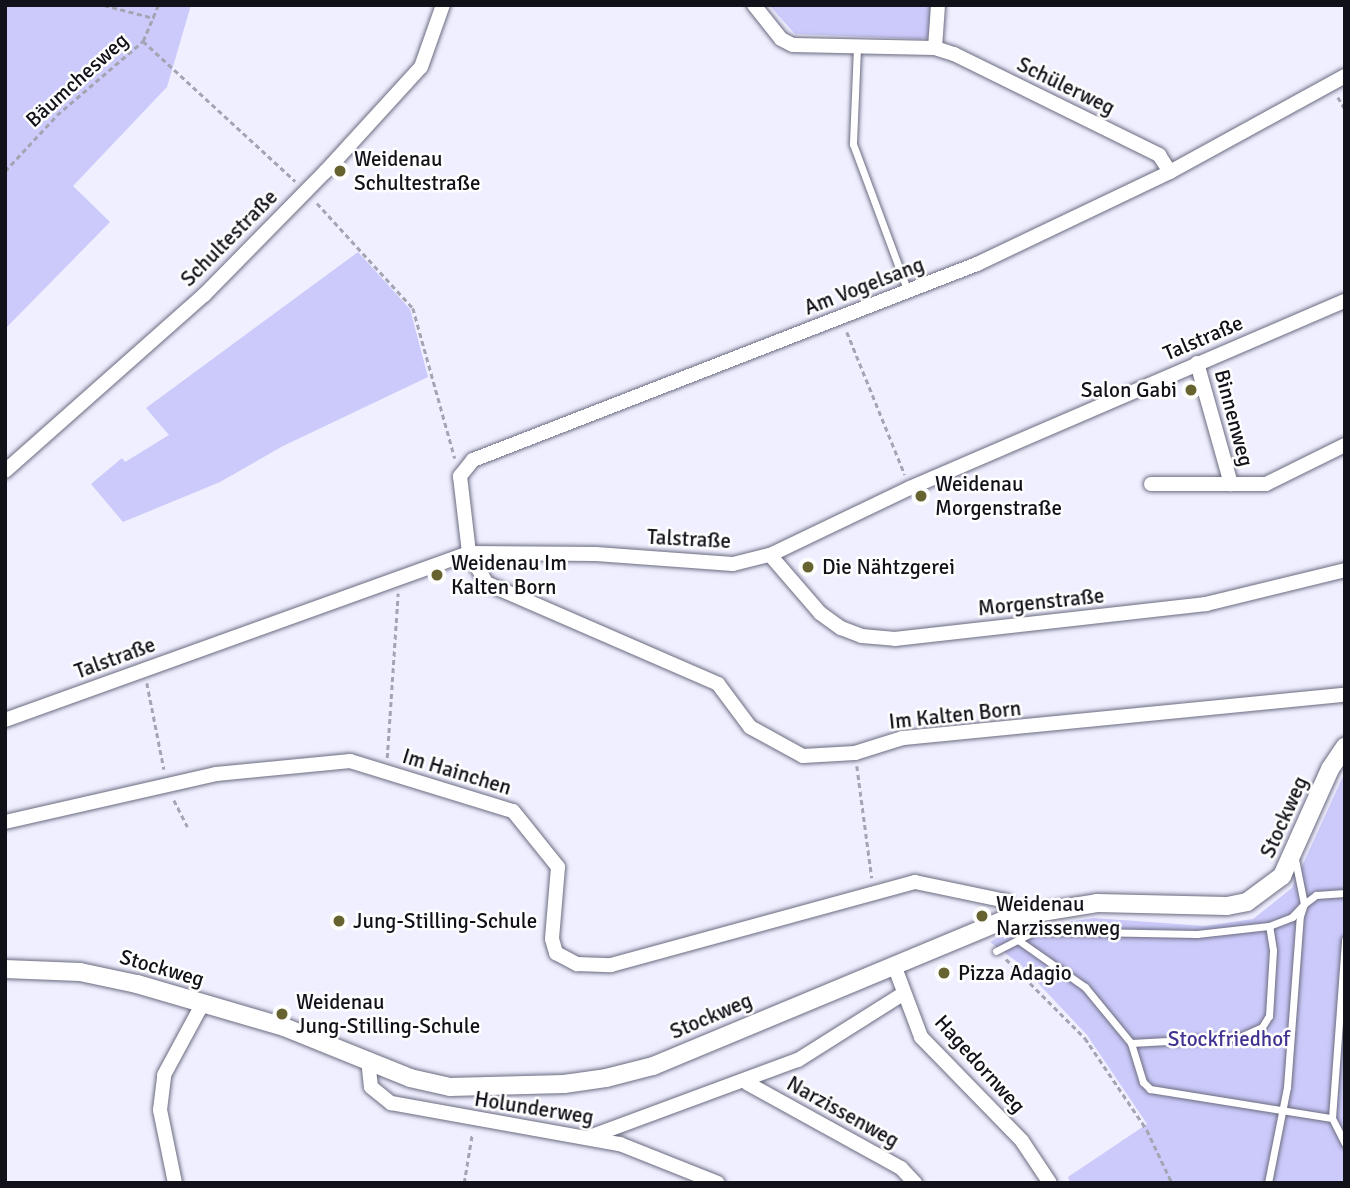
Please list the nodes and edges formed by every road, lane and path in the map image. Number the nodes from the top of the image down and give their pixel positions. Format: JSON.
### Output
{"nodes":[{"id":1,"x":104,"y":5,"type":"edge"},
{"id":2,"x":158,"y":5,"type":"edge"},
{"id":3,"x":443,"y":5,"type":"edge"},
{"id":4,"x":754,"y":5,"type":"edge"},
{"id":5,"x":938,"y":5,"type":"edge"},
{"id":6,"x":155,"y":18,"type":"junction"},
{"id":7,"x":143,"y":41,"type":"junction"},
{"id":8,"x":857,"y":47,"type":"junction"},
{"id":9,"x":934,"y":48,"type":"junction"},
{"id":10,"x":1345,"y":76,"type":"edge"},
{"id":11,"x":264,"y":152,"type":"dead end"},
{"id":12,"x":5,"y":171,"type":"edge"},
{"id":13,"x":1170,"y":172,"type":"junction"},
{"id":14,"x":348,"y":237,"type":"dead end"},
{"id":15,"x":909,"y":293,"type":"junction"},
{"id":16,"x":1345,"y":301,"type":"edge"},
{"id":17,"x":841,"y":317,"type":"junction"},
{"id":18,"x":1198,"y":363,"type":"junction"},
{"id":19,"x":1345,"y":445,"type":"edge"},
{"id":20,"x":5,"y":471,"type":"edge"},
{"id":21,"x":460,"y":476,"type":"junction"},
{"id":22,"x":1151,"y":484,"type":"dead end"},
{"id":23,"x":1231,"y":484,"type":"junction"},
{"id":24,"x":910,"y":488,"type":"junction"},
{"id":25,"x":469,"y":553,"type":"junction"},
{"id":26,"x":770,"y":555,"type":"junction"},
{"id":27,"x":1345,"y":570,"type":"edge"},
{"id":28,"x":398,"y":598,"type":"dead end"},
{"id":29,"x":144,"y":670,"type":"junction"},
{"id":30,"x":1345,"y":695,"type":"edge"},
{"id":31,"x":5,"y":720,"type":"edge"},
{"id":32,"x":1345,"y":747,"type":"edge"},
{"id":33,"x":855,"y":753,"type":"junction"},
{"id":34,"x":386,"y":772,"type":"junction"},
{"id":35,"x":169,"y":783,"type":"junction"},
{"id":36,"x":5,"y":822,"type":"edge"},
{"id":37,"x":188,"y":827,"type":"dead end"},
{"id":38,"x":1294,"y":855,"type":"junction"},
{"id":39,"x":872,"y":875,"type":"dead end"},
{"id":40,"x":1345,"y":893,"type":"edge"},
{"id":41,"x":1304,"y":904,"type":"junction"},
{"id":42,"x":1011,"y":917,"type":"junction"},
{"id":43,"x":1269,"y":926,"type":"junction"},
{"id":44,"x":1345,"y":939,"type":"edge"},
{"id":45,"x":1018,"y":940,"type":"junction"},
{"id":46,"x":996,"y":951,"type":"joint"},
{"id":47,"x":894,"y":965,"type":"junction"},
{"id":48,"x":5,"y":970,"type":"edge"},
{"id":49,"x":903,"y":994,"type":"junction"},
{"id":50,"x":203,"y":1003,"type":"junction"},
{"id":51,"x":1131,"y":1043,"type":"junction"},
{"id":52,"x":368,"y":1059,"type":"junction"},
{"id":53,"x":747,"y":1083,"type":"junction"},
{"id":54,"x":1284,"y":1112,"type":"junction"},
{"id":55,"x":1332,"y":1118,"type":"junction"},
{"id":56,"x":474,"y":1121,"type":"junction"},
{"id":57,"x":591,"y":1137,"type":"junction"},
{"id":58,"x":1345,"y":1144,"type":"edge"},
{"id":59,"x":174,"y":1183,"type":"edge"},
{"id":60,"x":464,"y":1183,"type":"edge"},
{"id":61,"x":718,"y":1183,"type":"edge"},
{"id":62,"x":915,"y":1183,"type":"edge"},
{"id":63,"x":1050,"y":1183,"type":"edge"},
{"id":64,"x":1172,"y":1183,"type":"edge"},
{"id":65,"x":1268,"y":1183,"type":"edge"}],
"edges":[{"from":1,"to":6,"type":"path"},
{"from":2,"to":6,"type":"path","name":"Bäumchesweg"},
{"from":3,"to":20,"type":"street","name":"Schultestraße"},
{"from":4,"to":8,"type":"street","name":"Schülerweg"},
{"from":5,"to":9,"type":"street"},
{"from":6,"to":7,"type":"path","name":"Bäumchesweg"},
{"from":7,"to":11,"type":"path"},
{"from":7,"to":12,"type":"path","name":"Bäumchesweg"},
{"from":8,"to":9,"type":"street","name":"Schülerweg"},
{"from":8,"to":15,"type":"lane"},
{"from":9,"to":13,"type":"street","name":"Schülerweg"},
{"from":10,"to":13,"type":"street","name":"Am Vogelsang"},
{"from":13,"to":15,"type":"street","name":"Am Vogelsang"},
{"from":14,"to":21,"type":"path"},
{"from":15,"to":17,"type":"street","name":"Am Vogelsang"},
{"from":16,"to":18,"type":"street","name":"Talstraße"},
{"from":17,"to":21,"type":"street","name":"Am Vogelsang"},
{"from":17,"to":24,"type":"path"},
{"from":18,"to":23,"type":"street","name":"Binnenweg"},
{"from":18,"to":24,"type":"street","name":"Talstraße"},
{"from":19,"to":23,"type":"street","name":"Binnenweg"},
{"from":21,"to":25,"type":"street"},
{"from":22,"to":23,"type":"street","name":"Binnenweg"},
{"from":24,"to":26,"type":"street","name":"Talstraße"},
{"from":25,"to":26,"type":"street","name":"Talstraße"},
{"from":25,"to":29,"type":"street","name":"Talstraße"},
{"from":25,"to":33,"type":"street","name":"Im Kalten Born"},
{"from":26,"to":27,"type":"street","name":"Morgenstraße"},
{"from":28,"to":34,"type":"path"},
{"from":29,"to":31,"type":"street","name":"Talstraße"},
{"from":29,"to":35,"type":"path"},
{"from":30,"to":33,"type":"street","name":"Im Kalten Born"},
{"from":32,"to":38,"type":"street","name":"Stockweg"},
{"from":33,"to":39,"type":"path"},
{"from":34,"to":35,"type":"street","name":"Im Hainchen"},
{"from":34,"to":42,"type":"street","name":"Im Hainchen"},
{"from":35,"to":36,"type":"street","name":"Im Hainchen"},
{"from":35,"to":37,"type":"path"},
{"from":38,"to":41,"type":"lane"},
{"from":38,"to":42,"type":"street","name":"Stockweg"},
{"from":40,"to":41,"type":"lane"},
{"from":41,"to":43,"type":"lane"},
{"from":41,"to":54,"type":"lane"},
{"from":42,"to":47,"type":"street","name":"Stockweg"},
{"from":43,"to":45,"type":"lane"},
{"from":43,"to":51,"type":"lane"},
{"from":44,"to":55,"type":"lane"},
{"from":45,"to":46,"type":"lane"},
{"from":45,"to":51,"type":"lane"},
{"from":46,"to":64,"type":"path"},
{"from":47,"to":49,"type":"street","name":"Hagedornweg"},
{"from":47,"to":52,"type":"street","name":"Stockweg"},
{"from":48,"to":50,"type":"street","name":"Stockweg"},
{"from":49,"to":53,"type":"street","name":"Narzissenweg"},
{"from":49,"to":63,"type":"street","name":"Hagedornweg"},
{"from":50,"to":52,"type":"street","name":"Stockweg"},
{"from":50,"to":59,"type":"street"},
{"from":51,"to":54,"type":"lane"},
{"from":52,"to":56,"type":"street","name":"Holunderweg"},
{"from":53,"to":57,"type":"street","name":"Narzissenweg"},
{"from":53,"to":62,"type":"street","name":"Narzissenweg"},
{"from":54,"to":55,"type":"lane"},
{"from":54,"to":65,"type":"lane"},
{"from":55,"to":58,"type":"lane"},
{"from":56,"to":57,"type":"street","name":"Holunderweg"},
{"from":56,"to":60,"type":"path"},
{"from":57,"to":61,"type":"street","name":"Holunderweg"}]}
